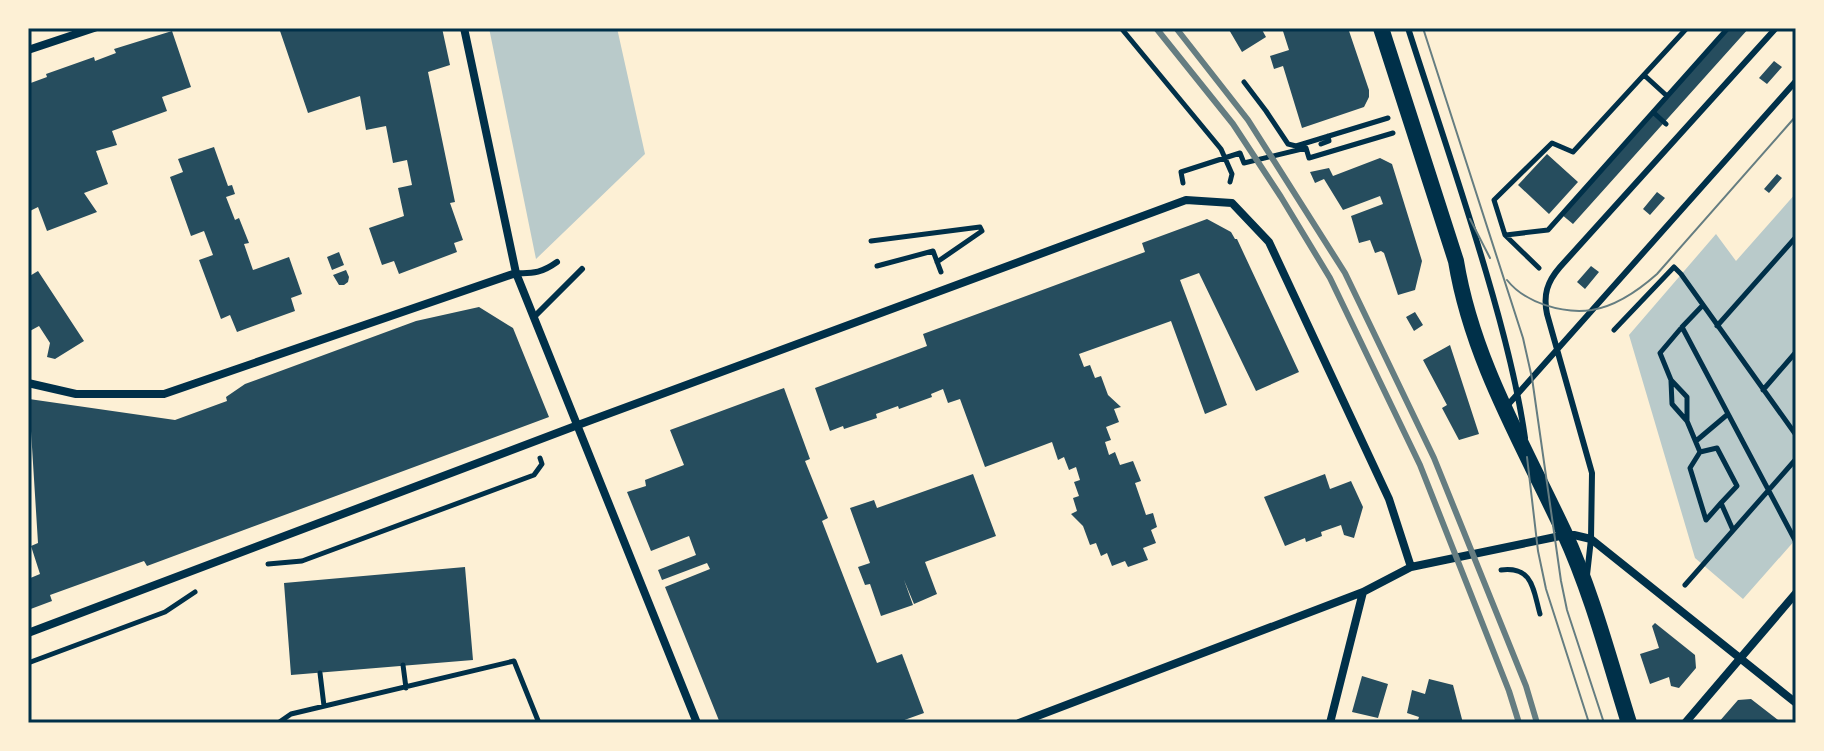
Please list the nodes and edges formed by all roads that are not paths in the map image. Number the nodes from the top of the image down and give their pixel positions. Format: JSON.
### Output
{"nodes":[{"id":1,"x":94,"y":28,"type":"edge"},
{"id":2,"x":464,"y":28,"type":"edge"},
{"id":3,"x":1381,"y":28,"type":"edge"},
{"id":4,"x":1408,"y":28,"type":"edge"},
{"id":5,"x":1776,"y":28,"type":"edge"},
{"id":6,"x":28,"y":50,"type":"edge"},
{"id":7,"x":1796,"y":81,"type":"edge"},
{"id":8,"x":557,"y":262,"type":"dead end"},
{"id":9,"x":582,"y":269,"type":"dead end"},
{"id":10,"x":516,"y":273,"type":"junction"},
{"id":11,"x":534,"y":317,"type":"junction"},
{"id":12,"x":1557,"y":349,"type":"junction"},
{"id":13,"x":28,"y":383,"type":"edge"},
{"id":14,"x":1518,"y":394,"type":"junction"},
{"id":15,"x":1504,"y":410,"type":"junction"},
{"id":16,"x":578,"y":425,"type":"junction"},
{"id":17,"x":1527,"y":457,"type":"junction"},
{"id":18,"x":1565,"y":535,"type":"junction"},
{"id":19,"x":1591,"y":539,"type":"junction"},
{"id":20,"x":1411,"y":567,"type":"junction"},
{"id":21,"x":1586,"y":587,"type":"junction"},
{"id":22,"x":1363,"y":592,"type":"junction"},
{"id":23,"x":1796,"y":593,"type":"edge"},
{"id":24,"x":28,"y":633,"type":"edge"},
{"id":25,"x":1739,"y":658,"type":"junction"},
{"id":26,"x":1796,"y":703,"type":"edge"},
{"id":27,"x":697,"y":723,"type":"edge"},
{"id":28,"x":1019,"y":723,"type":"edge"},
{"id":29,"x":1330,"y":723,"type":"edge"},
{"id":30,"x":1629,"y":723,"type":"edge"},
{"id":31,"x":1685,"y":723,"type":"edge"}],
"edges":[{"from":1,"to":6,"type":"street"},
{"from":2,"to":10,"type":"street"},
{"from":3,"to":15,"type":"main road"},
{"from":4,"to":14,"type":"lane"},
{"from":5,"to":12,"type":"lane"},
{"from":7,"to":12,"type":"lane"},
{"from":8,"to":10,"type":"lane"},
{"from":9,"to":11,"type":"lane"},
{"from":10,"to":11,"type":"street"},
{"from":10,"to":13,"type":"street"},
{"from":11,"to":16,"type":"street"},
{"from":12,"to":14,"type":"lane"},
{"from":12,"to":19,"type":"lane"},
{"from":14,"to":15,"type":"lane"},
{"from":14,"to":17,"type":"lane"},
{"from":15,"to":17,"type":"main road"},
{"from":16,"to":20,"type":"street"},
{"from":16,"to":24,"type":"street"},
{"from":16,"to":27,"type":"street"},
{"from":17,"to":18,"type":"main road"},
{"from":18,"to":19,"type":"street"},
{"from":18,"to":20,"type":"street"},
{"from":18,"to":21,"type":"main road"},
{"from":19,"to":21,"type":"lane"},
{"from":19,"to":25,"type":"street"},
{"from":20,"to":22,"type":"street"},
{"from":21,"to":30,"type":"main road"},
{"from":22,"to":28,"type":"street"},
{"from":22,"to":29,"type":"street"},
{"from":23,"to":25,"type":"street"},
{"from":25,"to":26,"type":"street"},
{"from":25,"to":31,"type":"street"}]}
